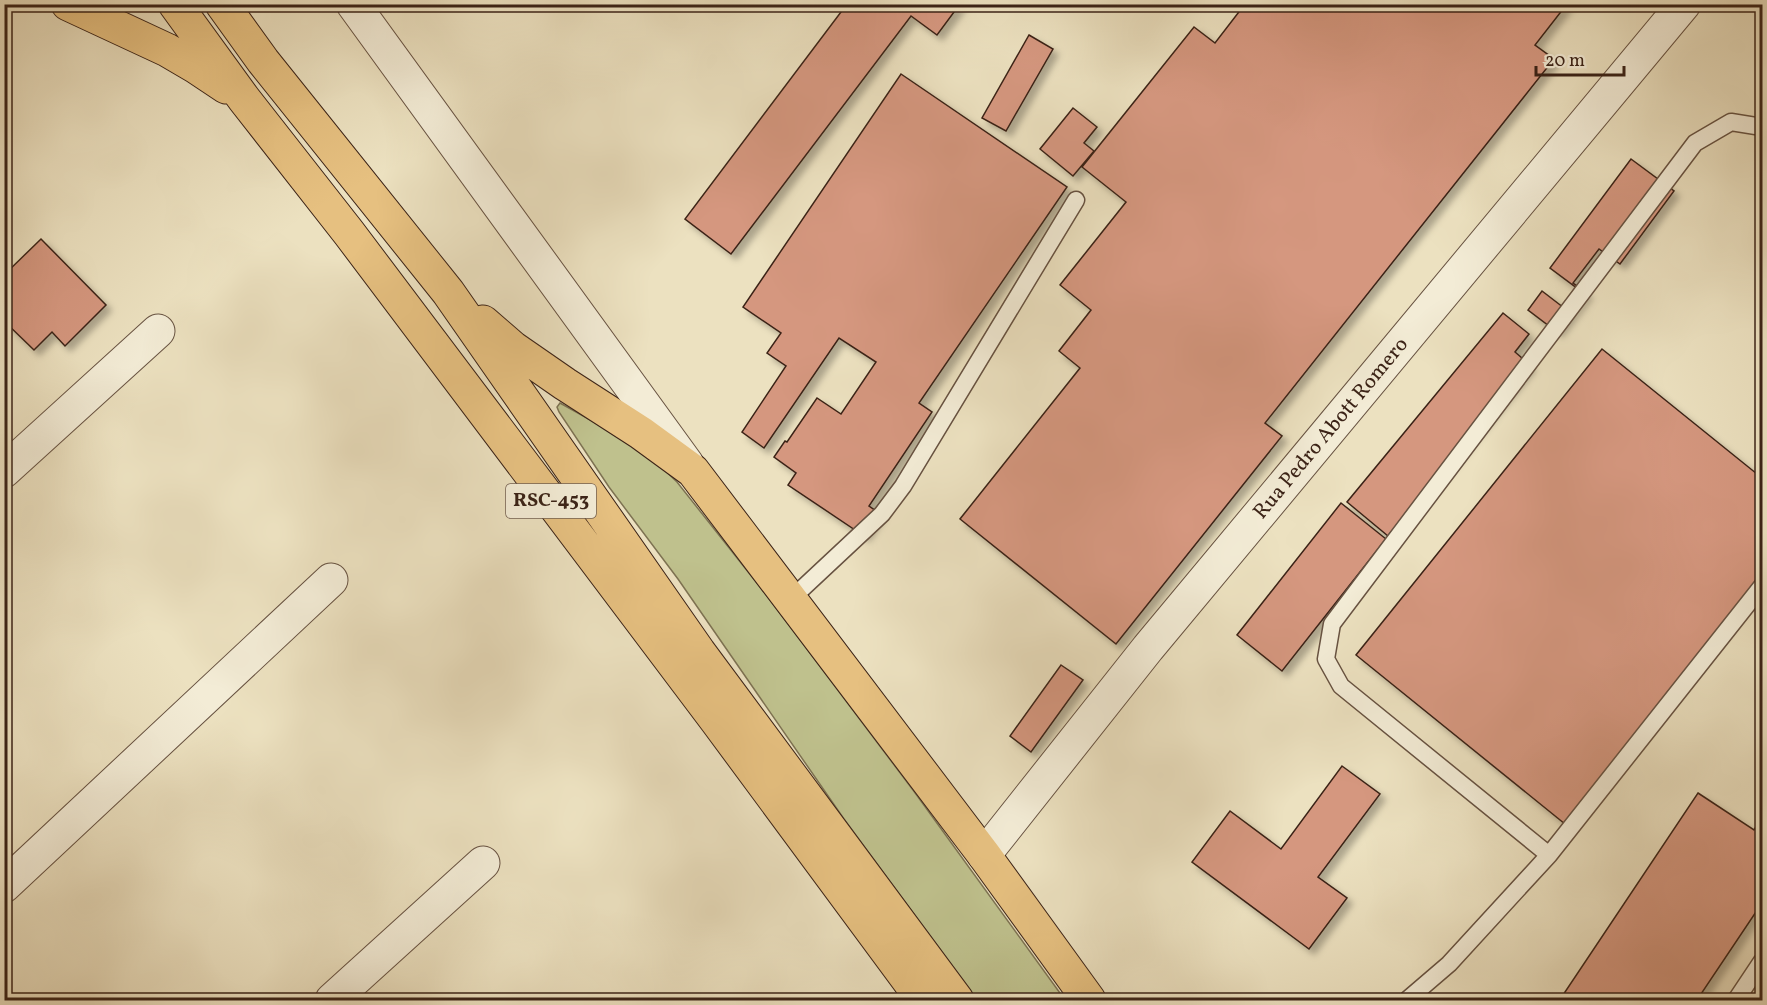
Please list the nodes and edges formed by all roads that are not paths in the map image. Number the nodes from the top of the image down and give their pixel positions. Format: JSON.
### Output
{"nodes":[{"id":1,"x":68,"y":4,"type":"edge"},
{"id":2,"x":175,"y":4,"type":"edge"},
{"id":3,"x":222,"y":4,"type":"edge"},
{"id":4,"x":353,"y":4,"type":"edge"},
{"id":5,"x":1684,"y":4,"type":"edge"},
{"id":6,"x":244,"y":99,"type":"junction"},
{"id":7,"x":1762,"y":127,"type":"edge"},
{"id":8,"x":1076,"y":200,"type":"dead end"},
{"id":9,"x":448,"y":292,"type":"junction"},
{"id":10,"x":158,"y":332,"type":"dead end"},
{"id":11,"x":4,"y":471,"type":"edge"},
{"id":12,"x":693,"y":471,"type":"junction"},
{"id":13,"x":331,"y":579,"type":"dead end"},
{"id":14,"x":1762,"y":586,"type":"edge"},
{"id":15,"x":790,"y":600,"type":"junction"},
{"id":16,"x":984,"y":855,"type":"junction"},
{"id":17,"x":1549,"y":855,"type":"junction"},
{"id":18,"x":483,"y":863,"type":"dead end"},
{"id":19,"x":4,"y":886,"type":"edge"},
{"id":20,"x":1762,"y":962,"type":"edge"},
{"id":21,"x":332,"y":1000,"type":"edge"},
{"id":22,"x":923,"y":1000,"type":"edge"},
{"id":23,"x":957,"y":1000,"type":"edge"},
{"id":24,"x":1089,"y":1000,"type":"edge"},
{"id":25,"x":1407,"y":1000,"type":"edge"},
{"id":26,"x":1737,"y":1000,"type":"edge"}],
"edges":[{"from":1,"to":6,"type":"highway"},
{"from":2,"to":6,"type":"highway","number":"RSC-453"},
{"from":3,"to":9,"type":"highway","number":"RSC-453"},
{"from":4,"to":12,"type":"street"},
{"from":5,"to":16,"type":"street","name":"Rua Pedro Abott Romero"},
{"from":6,"to":22,"type":"highway","number":"RSC-453"},
{"from":7,"to":17,"type":"lane"},
{"from":8,"to":15,"type":"lane"},
{"from":9,"to":12,"type":"highway"},
{"from":9,"to":23,"type":"highway","number":"RSC-453"},
{"from":10,"to":11,"type":"street"},
{"from":12,"to":15,"type":"highway"},
{"from":13,"to":19,"type":"street"},
{"from":14,"to":17,"type":"lane"},
{"from":15,"to":16,"type":"highway"},
{"from":16,"to":24,"type":"highway"},
{"from":17,"to":25,"type":"lane"},
{"from":18,"to":21,"type":"street"},
{"from":20,"to":26,"type":"lane"}]}
